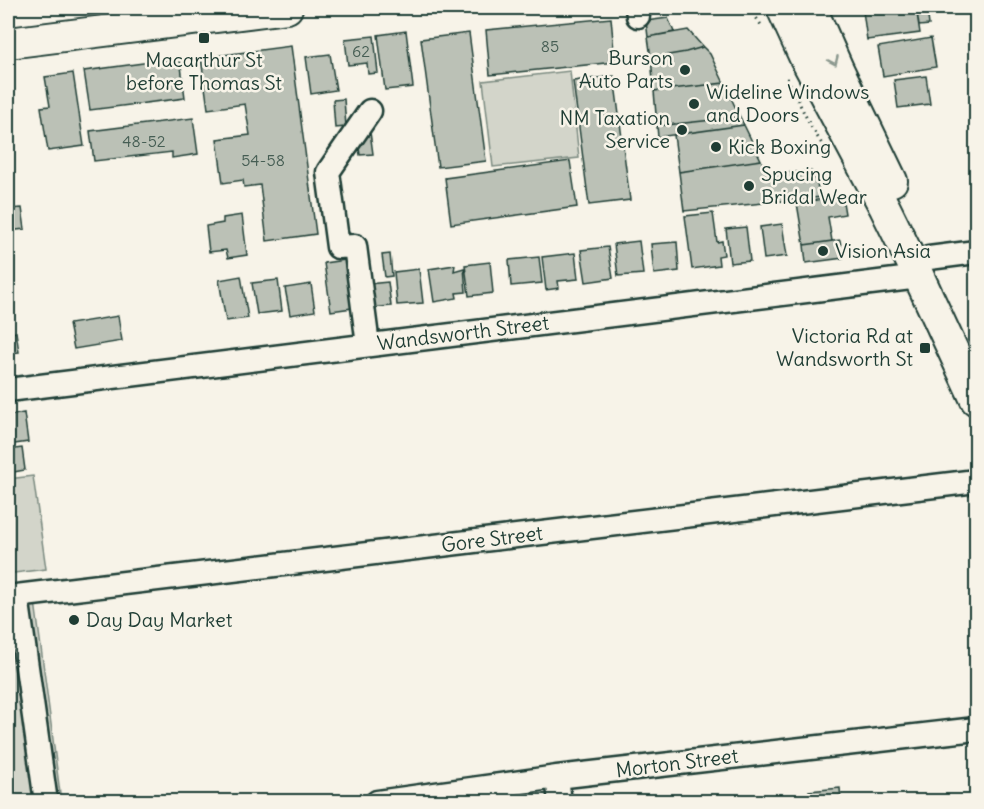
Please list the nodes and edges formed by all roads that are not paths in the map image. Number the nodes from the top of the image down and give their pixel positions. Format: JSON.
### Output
{"nodes":[{"id":1,"x":287,"y":8,"type":"edge"},
{"id":2,"x":766,"y":8,"type":"edge"},
{"id":3,"x":782,"y":8,"type":"edge"},
{"id":4,"x":811,"y":8,"type":"edge"},
{"id":5,"x":8,"y":43,"type":"edge"},
{"id":6,"x":370,"y":111,"type":"dead end"},
{"id":7,"x":885,"y":208,"type":"junction"},
{"id":8,"x":976,"y":252,"type":"edge"},
{"id":9,"x":924,"y":268,"type":"junction"},
{"id":10,"x":368,"y":345,"type":"junction"},
{"id":11,"x":976,"y":357,"type":"edge"},
{"id":12,"x":8,"y":390,"type":"edge"},
{"id":13,"x":976,"y":400,"type":"edge"},
{"id":14,"x":976,"y":482,"type":"edge"},
{"id":15,"x":12,"y":597,"type":"edge"},
{"id":16,"x":976,"y":729,"type":"edge"},
{"id":17,"x":557,"y":777,"type":"junction"},
{"id":18,"x":46,"y":801,"type":"edge"},
{"id":19,"x":377,"y":801,"type":"edge"},
{"id":20,"x":560,"y":801,"type":"edge"}],
"edges":[{"from":1,"to":5,"type":"main road"},
{"from":2,"to":7,"type":"main road"},
{"from":3,"to":7,"type":"main road"},
{"from":4,"to":9,"type":"main road","one_way":true},
{"from":6,"to":10,"type":"street"},
{"from":7,"to":9,"type":"main road"},
{"from":8,"to":9,"type":"street","name":"Wandsworth Street"},
{"from":9,"to":10,"type":"street","name":"Wandsworth Street"},
{"from":9,"to":11,"type":"main road"},
{"from":9,"to":13,"type":"main road"},
{"from":10,"to":12,"type":"street","name":"Wandsworth Street"},
{"from":14,"to":15,"type":"street","name":"Gore Street"},
{"from":15,"to":18,"type":"street"},
{"from":16,"to":17,"type":"street","name":"Morton Street"},
{"from":17,"to":19,"type":"street","name":"Morton Street"},
{"from":17,"to":20,"type":"street"}]}
